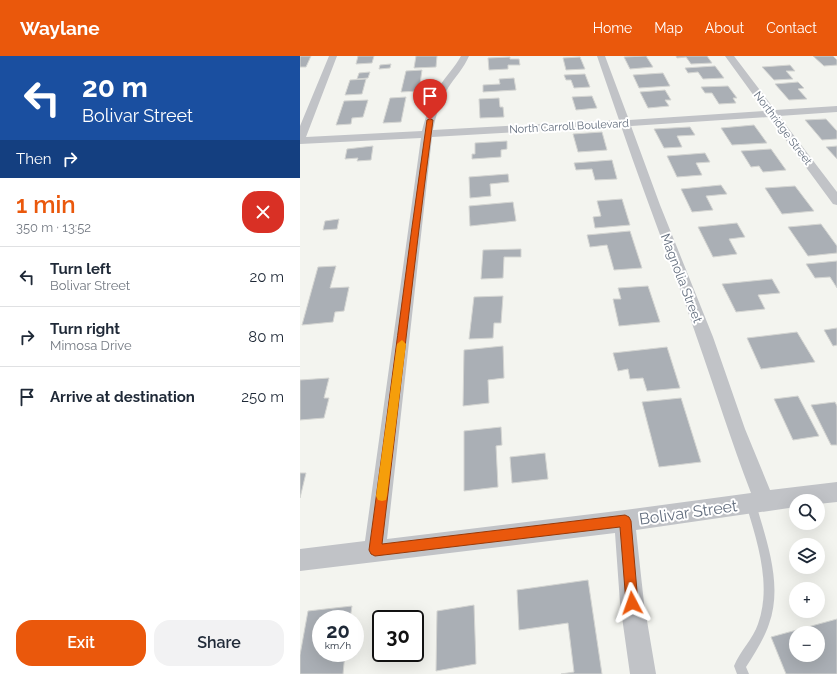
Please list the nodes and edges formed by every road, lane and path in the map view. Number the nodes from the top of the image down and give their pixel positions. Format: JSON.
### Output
{"nodes":[{"id":1,"x":333,"y":56,"type":"edge"},
{"id":2,"x":465,"y":56,"type":"edge"},
{"id":3,"x":601,"y":56,"type":"edge"},
{"id":4,"x":729,"y":56,"type":"edge"},
{"id":5,"x":837,"y":109,"type":"edge"},
{"id":6,"x":771,"y":114,"type":"junction"},
{"id":7,"x":624,"y":122,"type":"junction"},
{"id":8,"x":427,"y":133,"type":"junction"},
{"id":9,"x":300,"y":140,"type":"edge"},
{"id":10,"x":837,"y":201,"type":"edge"},
{"id":11,"x":837,"y":492,"type":"edge"},
{"id":12,"x":757,"y":502,"type":"junction"},
{"id":13,"x":625,"y":521,"type":"junction"},
{"id":14,"x":375,"y":550,"type":"junction"},
{"id":15,"x":300,"y":560,"type":"edge"},
{"id":16,"x":643,"y":674,"type":"edge"},
{"id":17,"x":744,"y":674,"type":"edge"}],
"edges":[{"from":1,"to":9,"type":"street"},
{"from":2,"to":8,"type":"street"},
{"from":3,"to":7,"type":"street","name":"Magnolia Street"},
{"from":4,"to":6,"type":"street","name":"Northridge Street"},
{"from":5,"to":6,"type":"street","name":"North Carroll Boulevard"},
{"from":6,"to":7,"type":"street","name":"North Carroll Boulevard"},
{"from":6,"to":10,"type":"street","name":"Northridge Street"},
{"from":7,"to":8,"type":"street","name":"North Carroll Boulevard"},
{"from":7,"to":12,"type":"street","name":"Magnolia Street"},
{"from":8,"to":9,"type":"street","name":"North Carroll Boulevard"},
{"from":8,"to":14,"type":"street"},
{"from":11,"to":12,"type":"street","name":"Bolivar Street"},
{"from":12,"to":13,"type":"street","name":"Bolivar Street"},
{"from":12,"to":17,"type":"lane"},
{"from":13,"to":14,"type":"street","name":"Bolivar Street"},
{"from":13,"to":16,"type":"street"},
{"from":14,"to":15,"type":"street","name":"Bolivar Street"}]}
